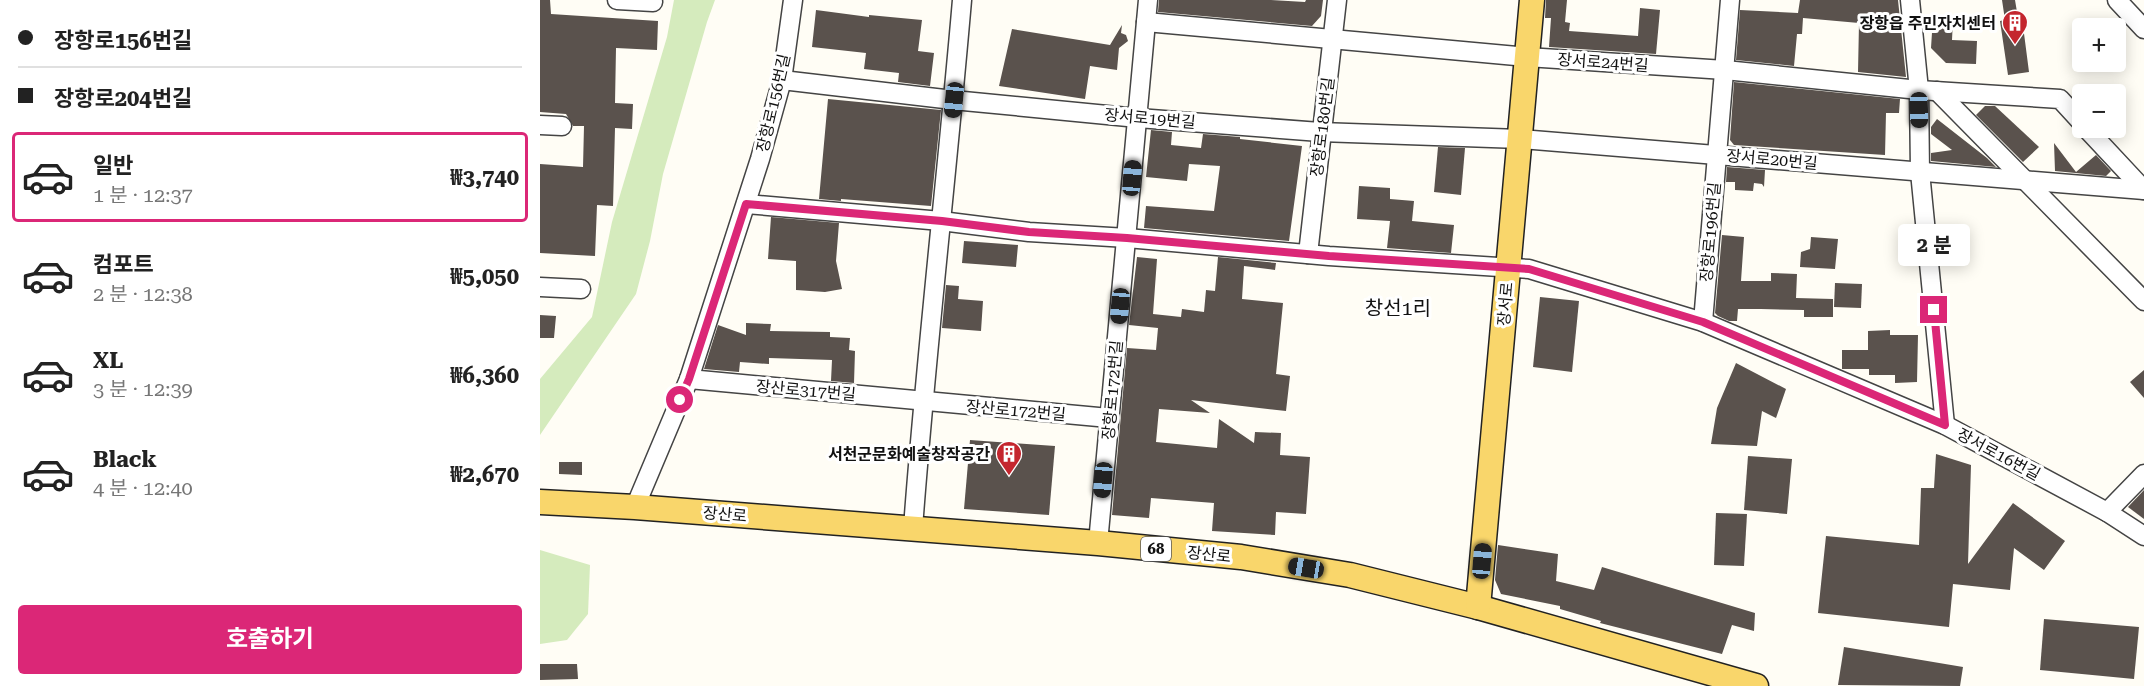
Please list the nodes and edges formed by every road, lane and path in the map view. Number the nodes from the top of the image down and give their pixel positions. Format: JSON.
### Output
{"nodes":[{"id":1,"x":617,"y":0,"type":"edge"},
{"id":2,"x":793,"y":0,"type":"edge"},
{"id":3,"x":962,"y":0,"type":"edge"},
{"id":4,"x":1148,"y":0,"type":"edge"},
{"id":5,"x":1336,"y":0,"type":"edge"},
{"id":6,"x":1532,"y":0,"type":"edge"},
{"id":7,"x":1730,"y":0,"type":"edge"},
{"id":8,"x":1910,"y":0,"type":"edge"},
{"id":9,"x":2117,"y":0,"type":"edge"},
{"id":10,"x":653,"y":2,"type":"dead end"},
{"id":11,"x":1146,"y":22,"type":"junction"},
{"id":12,"x":2144,"y":29,"type":"edge"},
{"id":13,"x":1333,"y":38,"type":"junction"},
{"id":14,"x":1527,"y":57,"type":"junction"},
{"id":15,"x":1725,"y":70,"type":"junction"},
{"id":16,"x":782,"y":80,"type":"junction"},
{"id":17,"x":1928,"y":90,"type":"junction"},
{"id":18,"x":954,"y":100,"type":"junction"},
{"id":19,"x":2072,"y":112,"type":"edge"},
{"id":20,"x":1138,"y":118,"type":"junction"},
{"id":21,"x":540,"y":125,"type":"edge"},
{"id":22,"x":562,"y":126,"type":"dead end"},
{"id":23,"x":1320,"y":132,"type":"junction"},
{"id":24,"x":2095,"y":138,"type":"edge"},
{"id":25,"x":1520,"y":139,"type":"junction"},
{"id":26,"x":1717,"y":154,"type":"junction"},
{"id":27,"x":1920,"y":172,"type":"junction"},
{"id":28,"x":2024,"y":179,"type":"junction"},
{"id":29,"x":2144,"y":190,"type":"edge"},
{"id":30,"x":746,"y":204,"type":"junction"},
{"id":31,"x":942,"y":221,"type":"junction"},
{"id":32,"x":1127,"y":238,"type":"junction"},
{"id":33,"x":1308,"y":254,"type":"junction"},
{"id":34,"x":1508,"y":267,"type":"junction"},
{"id":35,"x":540,"y":287,"type":"edge"},
{"id":36,"x":581,"y":289,"type":"dead end"},
{"id":37,"x":2144,"y":301,"type":"edge"},
{"id":38,"x":1703,"y":322,"type":"junction"},
{"id":39,"x":689,"y":379,"type":"junction"},
{"id":40,"x":922,"y":401,"type":"junction"},
{"id":41,"x":1109,"y":418,"type":"junction"},
{"id":42,"x":1945,"y":425,"type":"junction"},
{"id":43,"x":2144,"y":474,"type":"edge"},
{"id":44,"x":540,"y":502,"type":"edge"},
{"id":45,"x":635,"y":507,"type":"junction"},
{"id":46,"x":2107,"y":512,"type":"junction"},
{"id":47,"x":913,"y":528,"type":"junction"},
{"id":48,"x":2144,"y":536,"type":"edge"},
{"id":49,"x":1098,"y":543,"type":"junction"},
{"id":50,"x":1478,"y":607,"type":"junction"},
{"id":51,"x":1756,"y":686,"type":"edge"}],
"edges":[{"from":1,"to":10,"type":"street"},
{"from":2,"to":16,"type":"street","name":"장항로156번길"},
{"from":3,"to":18,"type":"street"},
{"from":4,"to":11,"type":"street","name":"장항로172번길"},
{"from":5,"to":13,"type":"street","name":"장항로180번길"},
{"from":6,"to":14,"type":"main road","name":"장서로"},
{"from":7,"to":15,"type":"street","name":"장항로196번길"},
{"from":8,"to":17,"type":"street"},
{"from":9,"to":12,"type":"street"},
{"from":11,"to":13,"type":"street","name":"장서로24번길"},
{"from":11,"to":20,"type":"street","name":"장항로172번길"},
{"from":13,"to":14,"type":"street","name":"장서로24번길"},
{"from":13,"to":23,"type":"street","name":"장항로180번길"},
{"from":14,"to":15,"type":"street","name":"장서로24번길"},
{"from":14,"to":25,"type":"main road","name":"장서로"},
{"from":15,"to":17,"type":"street","name":"장서로24번길"},
{"from":15,"to":26,"type":"street","name":"장항로196번길"},
{"from":16,"to":18,"type":"street","name":"장서로19번길"},
{"from":16,"to":30,"type":"street","name":"장항로156번길"},
{"from":17,"to":19,"type":"street","name":"장서로24번길"},
{"from":17,"to":27,"type":"street"},
{"from":17,"to":28,"type":"street"},
{"from":18,"to":20,"type":"street","name":"장서로19번길"},
{"from":18,"to":31,"type":"street"},
{"from":20,"to":23,"type":"street","name":"장서로19번길"},
{"from":20,"to":32,"type":"street","name":"장항로172번길"},
{"from":21,"to":22,"type":"street"},
{"from":23,"to":25,"type":"street","name":"장서로19번길"},
{"from":23,"to":33,"type":"street","name":"장항로180번길"},
{"from":24,"to":29,"type":"street","name":"장서로20번길"},
{"from":25,"to":26,"type":"street","name":"장서로20번길"},
{"from":25,"to":34,"type":"main road","name":"장서로"},
{"from":26,"to":27,"type":"street","name":"장서로20번길"},
{"from":26,"to":38,"type":"street","name":"장항로196번길"},
{"from":27,"to":28,"type":"street","name":"장서로20번길"},
{"from":27,"to":42,"type":"street"},
{"from":28,"to":29,"type":"street","name":"장서로20번길"},
{"from":28,"to":37,"type":"street"},
{"from":30,"to":31,"type":"street"},
{"from":30,"to":39,"type":"street","name":"장항로156번길"},
{"from":31,"to":32,"type":"street"},
{"from":31,"to":40,"type":"street"},
{"from":32,"to":33,"type":"street","name":"장서로16번길"},
{"from":32,"to":41,"type":"street","name":"장항로172번길"},
{"from":33,"to":34,"type":"street","name":"장서로16번길"},
{"from":34,"to":38,"type":"street","name":"장서로16번길"},
{"from":34,"to":50,"type":"main road","name":"장서로"},
{"from":35,"to":36,"type":"street"},
{"from":38,"to":42,"type":"street","name":"장서로16번길"},
{"from":39,"to":40,"type":"street","name":"장산로317번길"},
{"from":39,"to":45,"type":"street","name":"장항로156번길"},
{"from":40,"to":41,"type":"street","name":"장산로172번길"},
{"from":40,"to":47,"type":"street"},
{"from":41,"to":49,"type":"street","name":"장항로172번길"},
{"from":42,"to":46,"type":"street","name":"장서로16번길"},
{"from":43,"to":46,"type":"street"},
{"from":44,"to":45,"type":"main road","name":"장산로","number":"68"},
{"from":45,"to":47,"type":"main road","name":"장산로","number":"68"},
{"from":46,"to":48,"type":"street","name":"장서로16번길"},
{"from":47,"to":49,"type":"main road","name":"장산로","number":"68"},
{"from":49,"to":50,"type":"main road","name":"장산로","number":"68"},
{"from":50,"to":51,"type":"main road","name":"장산로","number":"68"}]}
